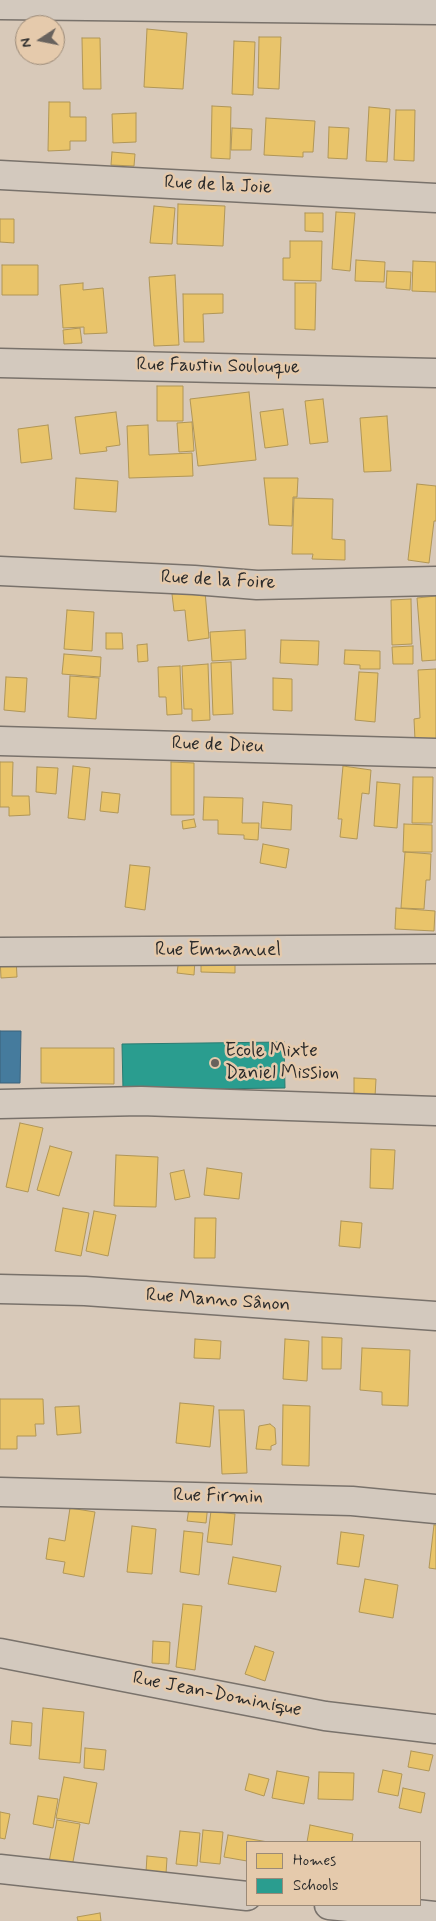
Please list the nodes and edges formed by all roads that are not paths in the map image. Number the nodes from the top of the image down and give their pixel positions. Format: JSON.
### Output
{"nodes":[{"id":1,"x":0,"y":5,"type":"edge"},
{"id":2,"x":436,"y":10,"type":"edge"},
{"id":3,"x":0,"y":175,"type":"edge"},
{"id":4,"x":436,"y":198,"type":"edge"},
{"id":5,"x":0,"y":363,"type":"edge"},
{"id":6,"x":436,"y":373,"type":"edge"},
{"id":7,"x":0,"y":571,"type":"edge"},
{"id":8,"x":436,"y":581,"type":"edge"},
{"id":9,"x":0,"y":741,"type":"edge"},
{"id":10,"x":436,"y":753,"type":"edge"},
{"id":11,"x":436,"y":949,"type":"edge"},
{"id":12,"x":0,"y":952,"type":"edge"},
{"id":13,"x":0,"y":1104,"type":"edge"},
{"id":14,"x":436,"y":1111,"type":"edge"},
{"id":15,"x":0,"y":1289,"type":"edge"},
{"id":16,"x":436,"y":1316,"type":"edge"},
{"id":17,"x":0,"y":1492,"type":"edge"},
{"id":18,"x":436,"y":1508,"type":"edge"},
{"id":19,"x":0,"y":1653,"type":"edge"},
{"id":20,"x":436,"y":1729,"type":"edge"},
{"id":21,"x":0,"y":1870,"type":"edge"},
{"id":22,"x":246,"y":1896,"type":"edge"},
{"id":23,"x":339,"y":1906,"type":"edge"},
{"id":24,"x":436,"y":1916,"type":"edge"}],
"edges":[{"from":1,"to":2,"type":"street"},
{"from":3,"to":4,"type":"street","name":"Rue de la Joie"},
{"from":5,"to":6,"type":"street","name":"Rue Faustin Soulouque"},
{"from":7,"to":8,"type":"street","name":"Rue de la Foire"},
{"from":9,"to":10,"type":"street","name":"Rue de Dieu"},
{"from":11,"to":12,"type":"street","name":"Rue Emmanuel"},
{"from":13,"to":14,"type":"street"},
{"from":15,"to":16,"type":"street","name":"Rue Manno Sânon"},
{"from":17,"to":18,"type":"street","name":"Rue Firmin"},
{"from":19,"to":20,"type":"street","name":"Rue Jean-Dominique"},
{"from":21,"to":22,"type":"street"},
{"from":23,"to":24,"type":"street"}]}
